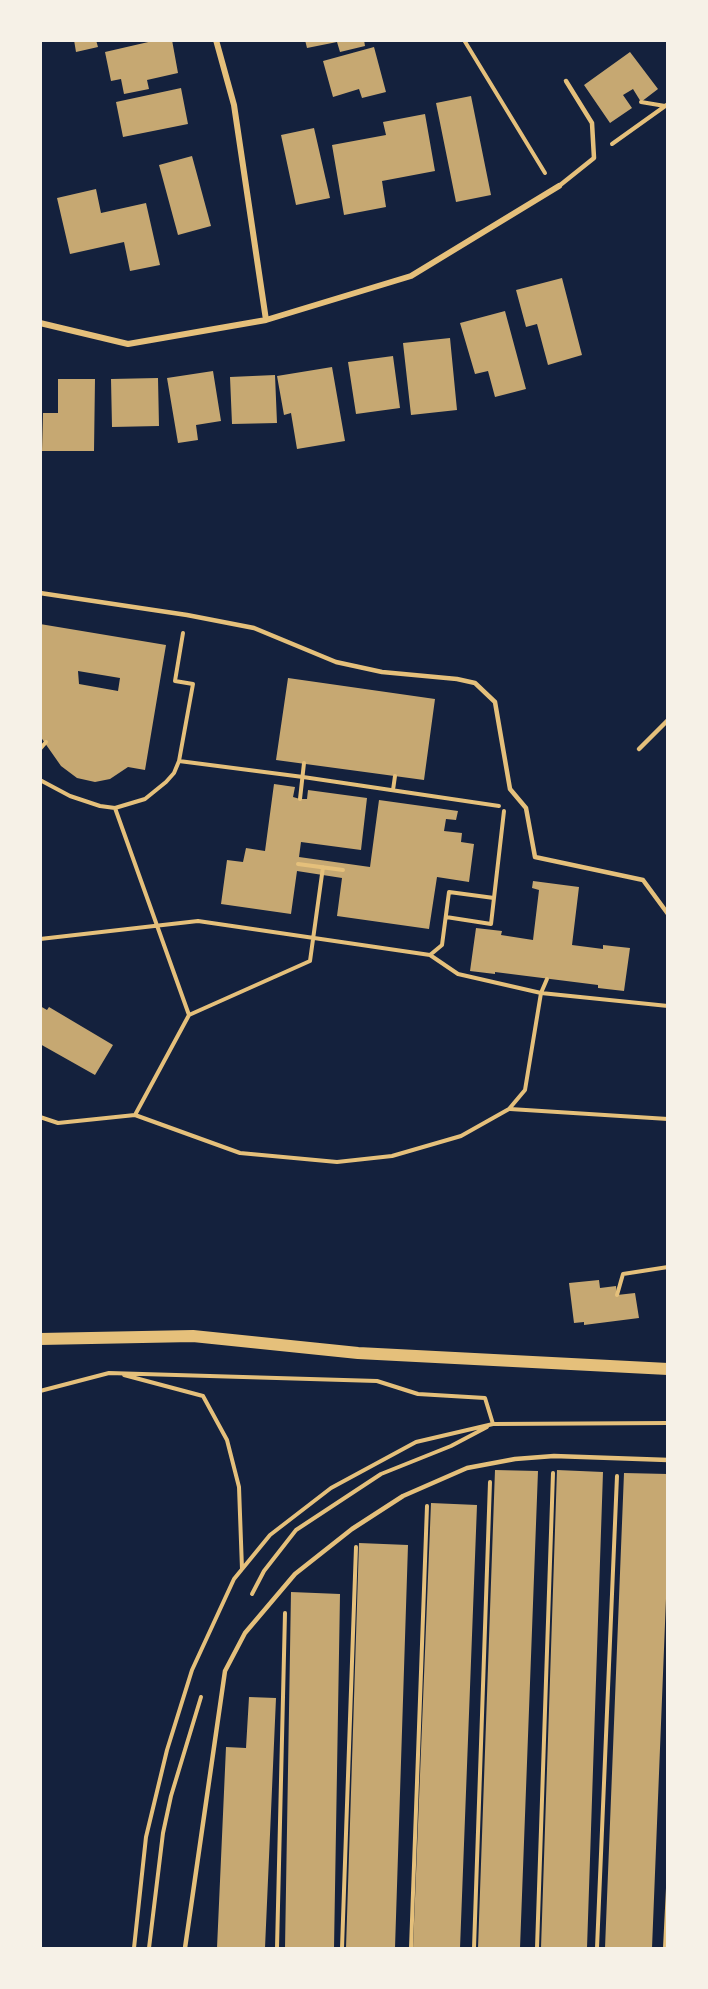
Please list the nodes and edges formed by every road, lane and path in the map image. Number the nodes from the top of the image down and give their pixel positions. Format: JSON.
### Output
{"nodes":[{"id":1,"x":216,"y":40,"type":"edge"},
{"id":2,"x":464,"y":40,"type":"edge"},
{"id":3,"x":566,"y":81,"type":"dead end"},
{"id":4,"x":641,"y":102,"type":"dead end"},
{"id":5,"x":666,"y":105,"type":"edge"},
{"id":6,"x":628,"y":131,"type":"dead end"},
{"id":7,"x":557,"y":187,"type":"junction"},
{"id":8,"x":266,"y":320,"type":"junction"},
{"id":9,"x":40,"y":323,"type":"edge"},
{"id":10,"x":40,"y":593,"type":"edge"},
{"id":11,"x":187,"y":615,"type":"junction"},
{"id":12,"x":668,"y":720,"type":"edge"},
{"id":13,"x":46,"y":742,"type":"dead end"},
{"id":14,"x":40,"y":749,"type":"edge"},
{"id":15,"x":639,"y":749,"type":"dead end"},
{"id":16,"x":179,"y":761,"type":"junction"},
{"id":17,"x":304,"y":763,"type":"dead end"},
{"id":18,"x":395,"y":776,"type":"dead end"},
{"id":19,"x":303,"y":777,"type":"junction"},
{"id":20,"x":40,"y":780,"type":"edge"},
{"id":21,"x":393,"y":790,"type":"junction"},
{"id":22,"x":300,"y":799,"type":"dead end"},
{"id":23,"x":115,"y":808,"type":"junction"},
{"id":24,"x":298,"y":864,"type":"dead end"},
{"id":25,"x":323,"y":867,"type":"junction"},
{"id":26,"x":343,"y":870,"type":"dead end"},
{"id":27,"x":494,"y":898,"type":"junction"},
{"id":28,"x":668,"y":914,"type":"edge"},
{"id":29,"x":446,"y":917,"type":"junction"},
{"id":30,"x":157,"y":925,"type":"junction"},
{"id":31,"x":40,"y":939,"type":"edge"},
{"id":32,"x":313,"y":939,"type":"junction"},
{"id":33,"x":430,"y":955,"type":"junction"},
{"id":34,"x":547,"y":979,"type":"dead end"},
{"id":35,"x":541,"y":993,"type":"junction"},
{"id":36,"x":668,"y":1006,"type":"edge"},
{"id":37,"x":189,"y":1015,"type":"junction"},
{"id":38,"x":509,"y":1109,"type":"junction"},
{"id":39,"x":135,"y":1115,"type":"junction"},
{"id":40,"x":40,"y":1117,"type":"edge"},
{"id":41,"x":668,"y":1119,"type":"edge"},
{"id":42,"x":668,"y":1267,"type":"edge"},
{"id":43,"x":617,"y":1295,"type":"dead end"},
{"id":44,"x":40,"y":1339,"type":"edge"},
{"id":45,"x":668,"y":1369,"type":"edge"},
{"id":46,"x":118,"y":1373,"type":"junction"},
{"id":47,"x":40,"y":1391,"type":"edge"},
{"id":48,"x":668,"y":1423,"type":"edge"},
{"id":49,"x":493,"y":1424,"type":"junction"},
{"id":50,"x":554,"y":1456,"type":"junction"},
{"id":51,"x":617,"y":1458,"type":"junction"},
{"id":52,"x":668,"y":1460,"type":"edge"},
{"id":53,"x":491,"y":1463,"type":"junction"},
{"id":54,"x":428,"y":1485,"type":"junction"},
{"id":55,"x":357,"y":1525,"type":"junction"},
{"id":56,"x":242,"y":1569,"type":"dead end"},
{"id":57,"x":285,"y":1586,"type":"junction"},
{"id":58,"x":248,"y":1602,"type":"dead end"},
{"id":59,"x":201,"y":1695,"type":"dead end"},
{"id":60,"x":668,"y":1888,"type":"edge"},
{"id":61,"x":149,"y":1948,"type":"edge"},
{"id":62,"x":185,"y":1948,"type":"edge"},
{"id":63,"x":277,"y":1948,"type":"edge"},
{"id":64,"x":342,"y":1948,"type":"edge"},
{"id":65,"x":411,"y":1948,"type":"edge"},
{"id":66,"x":474,"y":1948,"type":"edge"},
{"id":67,"x":537,"y":1948,"type":"edge"},
{"id":68,"x":597,"y":1948,"type":"edge"},
{"id":69,"x":665,"y":1948,"type":"edge"}],
"edges":[{"from":1,"to":8,"type":"street"},
{"from":2,"to":7,"type":"path"},
{"from":3,"to":7,"type":"lane"},
{"from":4,"to":5,"type":"path"},
{"from":5,"to":6,"type":"path"},
{"from":7,"to":8,"type":"street"},
{"from":8,"to":9,"type":"street"},
{"from":10,"to":11,"type":"lane"},
{"from":11,"to":16,"type":"path"},
{"from":11,"to":28,"type":"lane"},
{"from":12,"to":15,"type":"lane"},
{"from":13,"to":14,"type":"path"},
{"from":16,"to":19,"type":"path"},
{"from":16,"to":23,"type":"path"},
{"from":17,"to":19,"type":"path"},
{"from":18,"to":21,"type":"path"},
{"from":19,"to":21,"type":"path"},
{"from":19,"to":22,"type":"path"},
{"from":20,"to":23,"type":"path"},
{"from":21,"to":27,"type":"path"},
{"from":23,"to":30,"type":"path"},
{"from":24,"to":25,"type":"path"},
{"from":25,"to":26,"type":"path"},
{"from":25,"to":32,"type":"path"},
{"from":27,"to":29,"type":"path"},
{"from":27,"to":29,"type":"path"},
{"from":29,"to":33,"type":"path"},
{"from":30,"to":31,"type":"path"},
{"from":30,"to":32,"type":"path"},
{"from":30,"to":37,"type":"path"},
{"from":32,"to":33,"type":"path"},
{"from":32,"to":37,"type":"path"},
{"from":33,"to":35,"type":"path"},
{"from":34,"to":35,"type":"path"},
{"from":35,"to":36,"type":"path"},
{"from":35,"to":38,"type":"path"},
{"from":37,"to":39,"type":"path"},
{"from":38,"to":39,"type":"path"},
{"from":38,"to":41,"type":"path"},
{"from":39,"to":40,"type":"path"},
{"from":42,"to":43,"type":"path"},
{"from":44,"to":45,"type":"main road"},
{"from":46,"to":47,"type":"path"},
{"from":46,"to":49,"type":"path"},
{"from":46,"to":56,"type":"path"},
{"from":48,"to":49,"type":"path"},
{"from":49,"to":58,"type":"path"},
{"from":50,"to":51,"type":"lane"},
{"from":50,"to":53,"type":"lane"},
{"from":50,"to":67,"type":"path"},
{"from":51,"to":52,"type":"lane"},
{"from":51,"to":68,"type":"path"},
{"from":53,"to":54,"type":"lane"},
{"from":53,"to":66,"type":"path"},
{"from":54,"to":55,"type":"lane"},
{"from":54,"to":65,"type":"path"},
{"from":55,"to":57,"type":"lane"},
{"from":55,"to":64,"type":"path"},
{"from":57,"to":62,"type":"lane"},
{"from":57,"to":63,"type":"path"},
{"from":59,"to":61,"type":"path"},
{"from":60,"to":69,"type":"path"}]}
